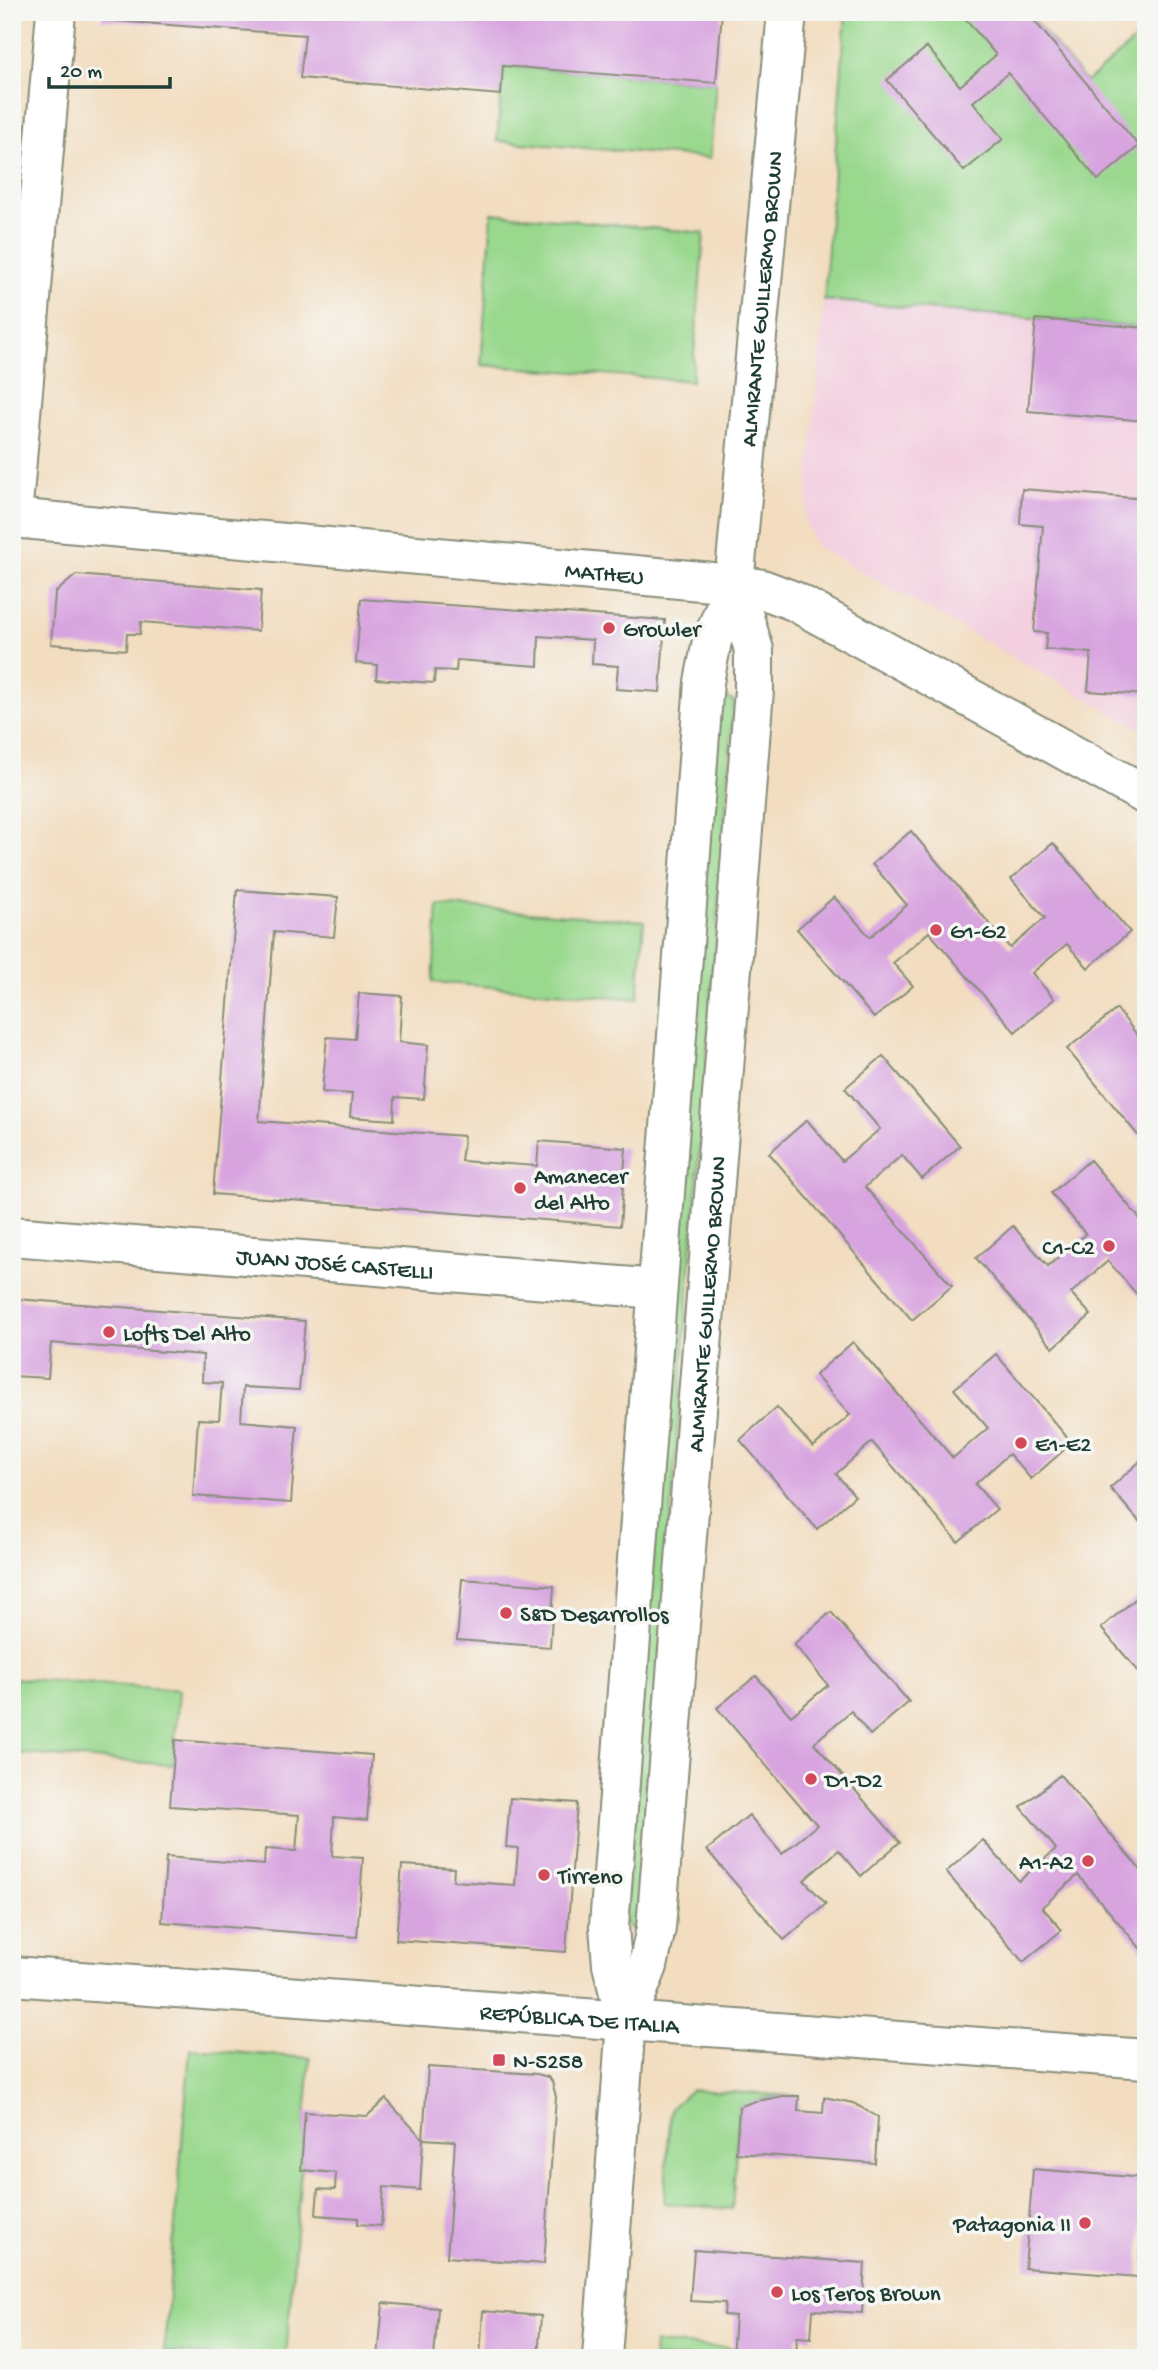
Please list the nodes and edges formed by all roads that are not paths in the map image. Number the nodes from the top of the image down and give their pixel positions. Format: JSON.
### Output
{"nodes":[{"id":1,"x":56,"y":12,"type":"edge"},
{"id":2,"x":787,"y":12,"type":"edge"},
{"id":3,"x":12,"y":518,"type":"edge"},
{"id":4,"x":734,"y":584,"type":"junction"},
{"id":5,"x":1146,"y":795,"type":"edge"},
{"id":6,"x":12,"y":1236,"type":"edge"},
{"id":7,"x":657,"y":1289,"type":"junction"},
{"id":8,"x":12,"y":1976,"type":"edge"},
{"id":9,"x":626,"y":2021,"type":"junction"},
{"id":10,"x":1146,"y":2059,"type":"edge"},
{"id":11,"x":602,"y":2358,"type":"edge"}],
"edges":[{"from":1,"to":3,"type":"street"},
{"from":2,"to":4,"type":"street","name":"ALMIRANTE GUILLERMO BROWN"},
{"from":3,"to":4,"type":"street","name":"MATHEU"},
{"from":4,"to":5,"type":"street","name":"MATHEU"},
{"from":4,"to":7,"type":"street","name":"ALMIRANTE GUILLERMO BROWN"},
{"from":4,"to":9,"type":"street","name":"ALMIRANTE GUILLERMO BROWN"},
{"from":6,"to":7,"type":"street","name":"JUAN JOSÉ CASTELLI"},
{"from":7,"to":9,"type":"street","name":"ALMIRANTE GUILLERMO BROWN"},
{"from":8,"to":9,"type":"street","name":"REPÚBLICA DE ITALIA"},
{"from":9,"to":10,"type":"street","name":"REPÚBLICA DE ITALIA"},
{"from":9,"to":11,"type":"street","name":"ALMIRANTE GUILLERMO BROWN"}]}
